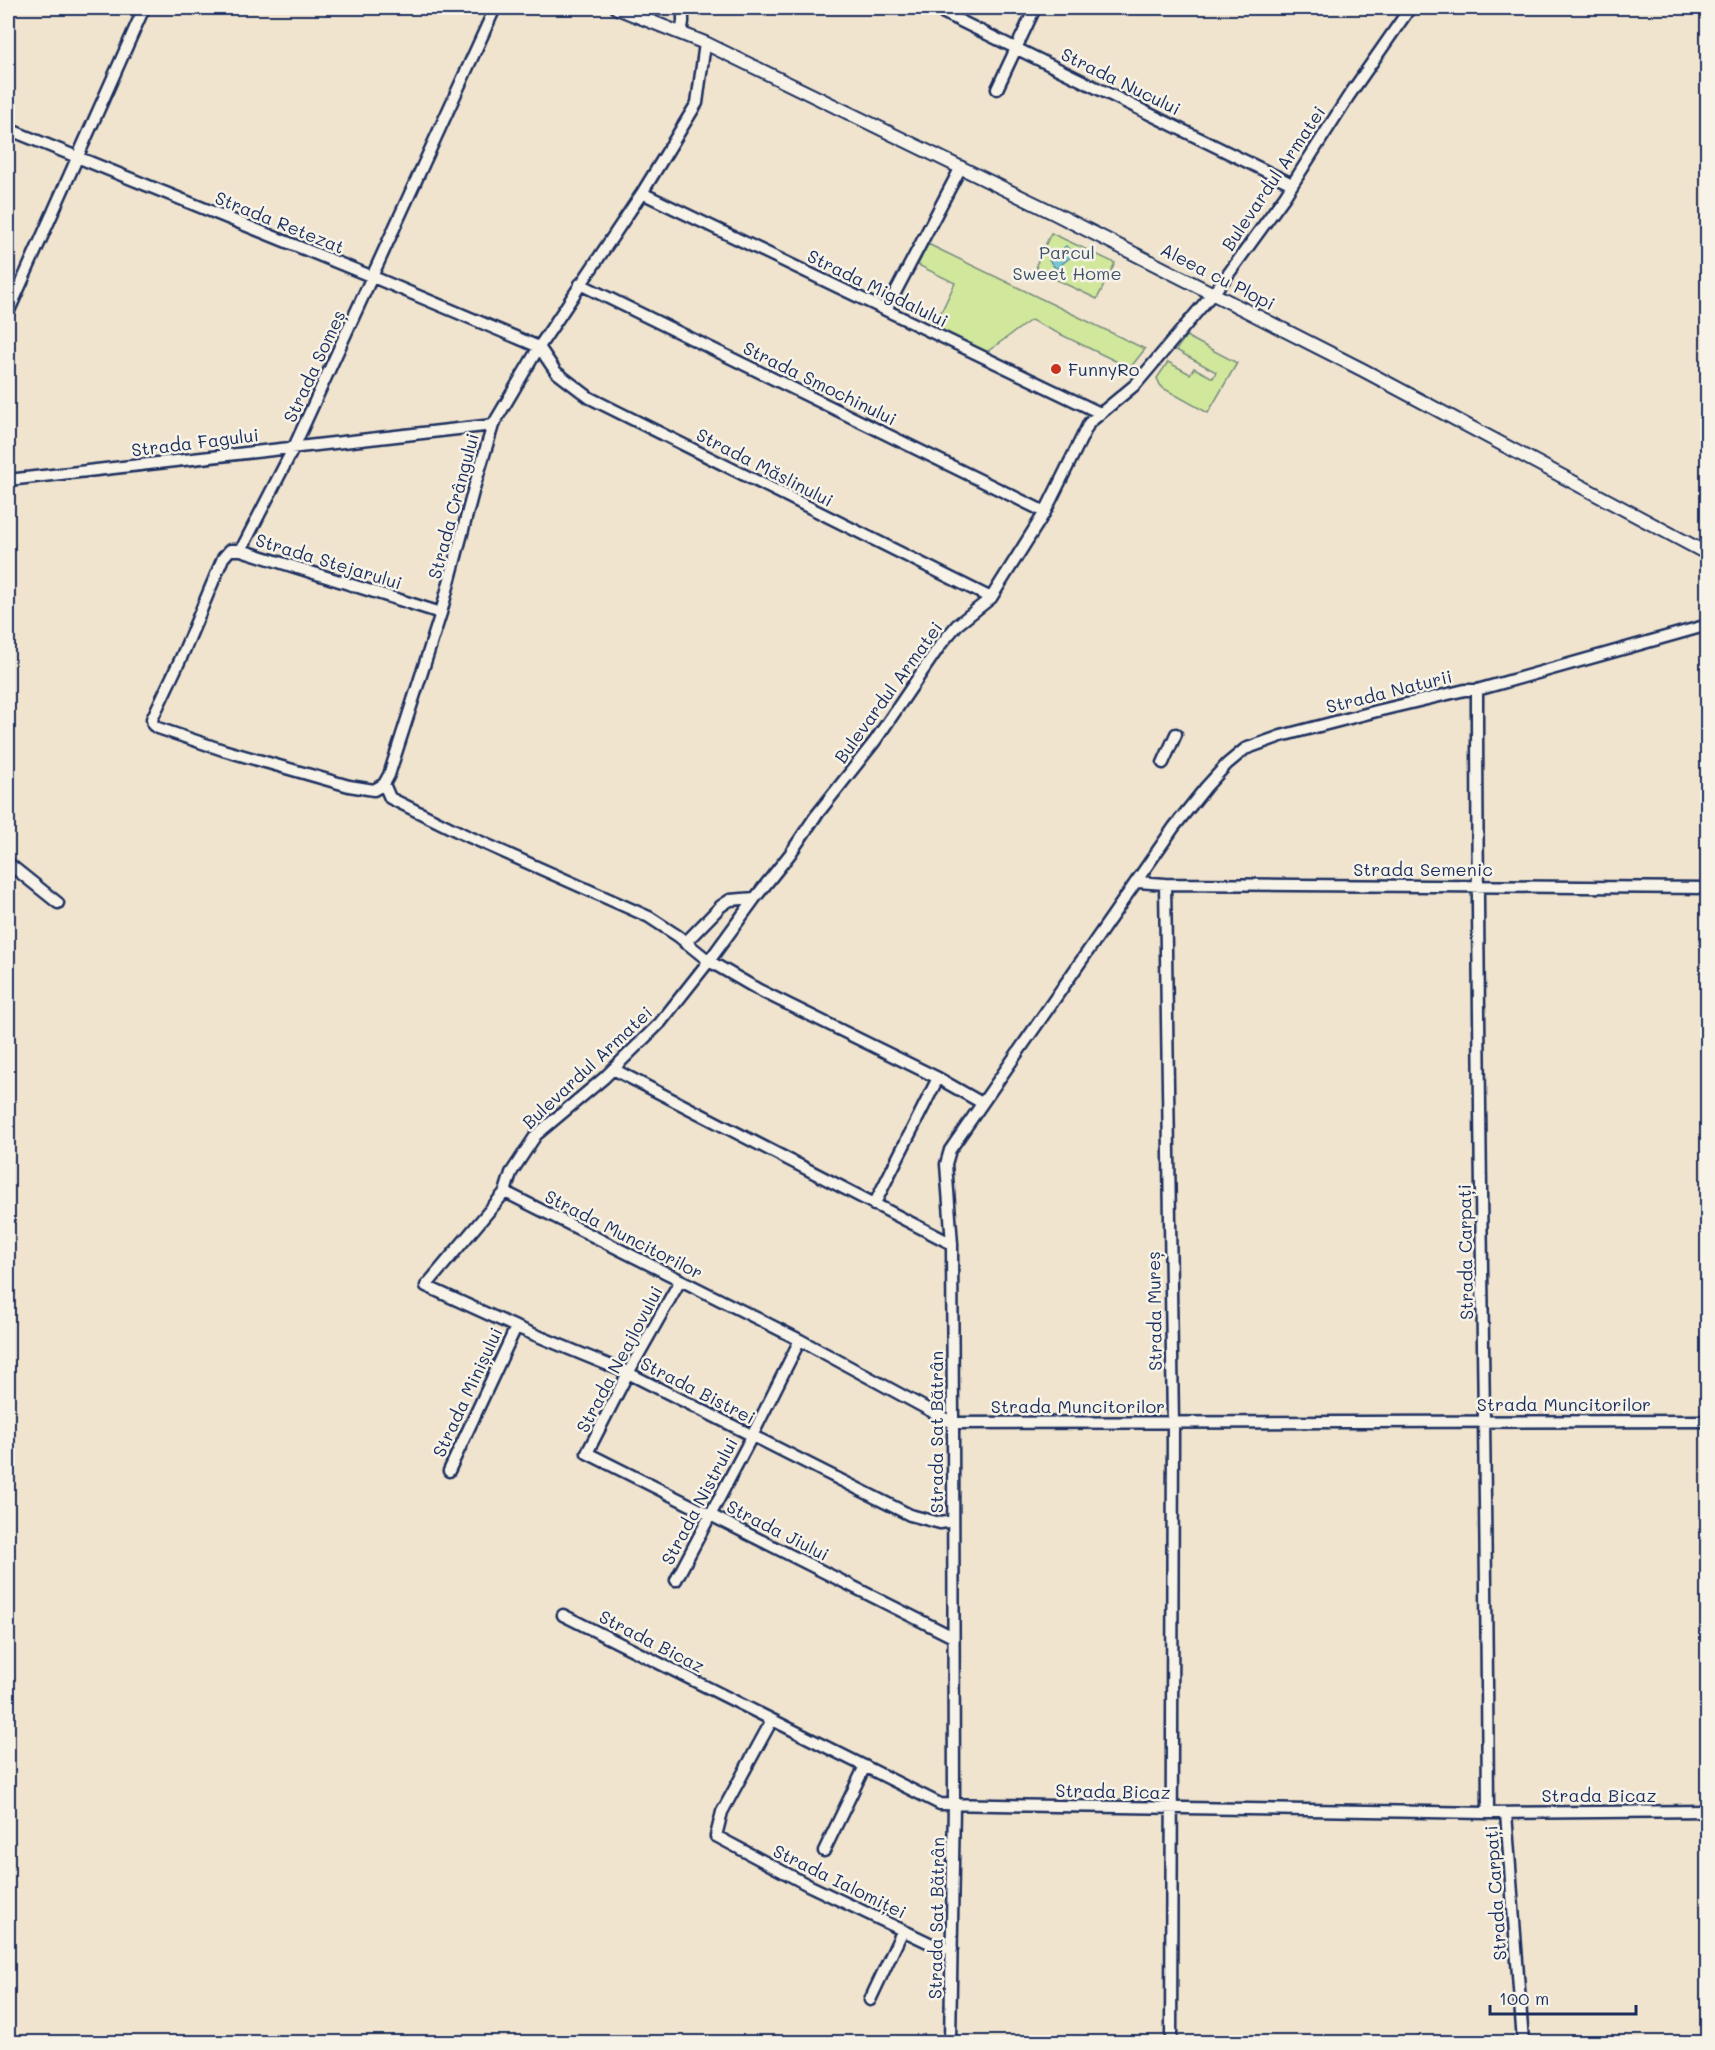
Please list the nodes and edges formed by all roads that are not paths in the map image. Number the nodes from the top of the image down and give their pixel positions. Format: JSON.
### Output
{"nodes":[{"id":1,"x":144,"y":8,"type":"edge"},
{"id":2,"x":495,"y":8,"type":"edge"},
{"id":3,"x":618,"y":8,"type":"edge"},
{"id":4,"x":683,"y":8,"type":"edge"},
{"id":5,"x":934,"y":8,"type":"edge"},
{"id":6,"x":1035,"y":8,"type":"edge"},
{"id":7,"x":1410,"y":8,"type":"edge"},
{"id":8,"x":681,"y":33,"type":"junction"},
{"id":9,"x":705,"y":44,"type":"junction"},
{"id":10,"x":1016,"y":47,"type":"junction"},
{"id":11,"x":997,"y":90,"type":"dead end"},
{"id":12,"x":8,"y":129,"type":"edge"},
{"id":13,"x":77,"y":158,"type":"junction"},
{"id":14,"x":961,"y":167,"type":"junction"},
{"id":15,"x":1292,"y":184,"type":"junction"},
{"id":16,"x":642,"y":193,"type":"junction"},
{"id":17,"x":373,"y":277,"type":"junction"},
{"id":18,"x":580,"y":284,"type":"junction"},
{"id":19,"x":1212,"y":293,"type":"junction"},
{"id":20,"x":885,"y":310,"type":"junction"},
{"id":21,"x":8,"y":313,"type":"edge"},
{"id":22,"x":539,"y":347,"type":"junction"},
{"id":23,"x":1100,"y":413,"type":"junction"},
{"id":24,"x":493,"y":424,"type":"junction"},
{"id":25,"x":294,"y":447,"type":"junction"},
{"id":26,"x":8,"y":480,"type":"edge"},
{"id":27,"x":1045,"y":512,"type":"junction"},
{"id":28,"x":241,"y":550,"type":"junction"},
{"id":29,"x":1707,"y":554,"type":"edge"},
{"id":30,"x":991,"y":598,"type":"junction"},
{"id":31,"x":441,"y":613,"type":"junction"},
{"id":32,"x":1707,"y":625,"type":"edge"},
{"id":33,"x":1477,"y":690,"type":"junction"},
{"id":34,"x":1176,"y":734,"type":"dead end"},
{"id":35,"x":1163,"y":763,"type":"dead end"},
{"id":36,"x":384,"y":784,"type":"junction"},
{"id":37,"x":8,"y":863,"type":"edge"},
{"id":38,"x":1138,"y":882,"type":"junction"},
{"id":39,"x":1165,"y":884,"type":"junction"},
{"id":40,"x":1477,"y":885,"type":"junction"},
{"id":41,"x":1707,"y":888,"type":"edge"},
{"id":42,"x":754,"y":898,"type":"junction"},
{"id":43,"x":58,"y":903,"type":"dead end"},
{"id":44,"x":685,"y":943,"type":"junction"},
{"id":45,"x":710,"y":961,"type":"junction"},
{"id":46,"x":613,"y":1069,"type":"junction"},
{"id":47,"x":938,"y":1078,"type":"junction"},
{"id":48,"x":982,"y":1102,"type":"junction"},
{"id":49,"x":505,"y":1192,"type":"junction"},
{"id":50,"x":874,"y":1205,"type":"junction"},
{"id":51,"x":952,"y":1244,"type":"junction"},
{"id":52,"x":680,"y":1281,"type":"junction"},
{"id":53,"x":426,"y":1286,"type":"joint"},
{"id":54,"x":516,"y":1327,"type":"junction"},
{"id":55,"x":800,"y":1340,"type":"junction"},
{"id":56,"x":628,"y":1373,"type":"junction"},
{"id":57,"x":1484,"y":1420,"type":"junction"},
{"id":58,"x":1707,"y":1421,"type":"edge"},
{"id":59,"x":953,"y":1423,"type":"junction"},
{"id":60,"x":1173,"y":1423,"type":"junction"},
{"id":61,"x":752,"y":1436,"type":"junction"},
{"id":62,"x":587,"y":1453,"type":"joint"},
{"id":63,"x":449,"y":1471,"type":"dead end"},
{"id":64,"x":711,"y":1515,"type":"junction"},
{"id":65,"x":953,"y":1521,"type":"junction"},
{"id":66,"x":676,"y":1580,"type":"dead end"},
{"id":67,"x":563,"y":1615,"type":"dead end"},
{"id":68,"x":953,"y":1637,"type":"junction"},
{"id":69,"x":772,"y":1720,"type":"junction"},
{"id":70,"x":865,"y":1766,"type":"junction"},
{"id":71,"x":954,"y":1804,"type":"junction"},
{"id":72,"x":1172,"y":1809,"type":"junction"},
{"id":73,"x":1707,"y":1811,"type":"edge"},
{"id":74,"x":1488,"y":1813,"type":"junction"},
{"id":75,"x":1506,"y":1813,"type":"junction"},
{"id":76,"x":824,"y":1851,"type":"dead end"},
{"id":77,"x":903,"y":1930,"type":"junction"},
{"id":78,"x":951,"y":1949,"type":"junction"},
{"id":79,"x":870,"y":2000,"type":"dead end"},
{"id":80,"x":950,"y":2043,"type":"edge"},
{"id":81,"x":1171,"y":2043,"type":"edge"},
{"id":82,"x":1523,"y":2043,"type":"edge"}],
"edges":[{"from":1,"to":13,"type":"street"},
{"from":2,"to":17,"type":"street","name":"Strada Someș"},
{"from":3,"to":8,"type":"street","name":"Aleea cu Plopi"},
{"from":4,"to":8,"type":"street"},
{"from":5,"to":10,"type":"street","name":"Strada Nucului"},
{"from":6,"to":10,"type":"street"},
{"from":7,"to":15,"type":"street","name":"Bulevardul Armatei"},
{"from":8,"to":9,"type":"street","name":"Aleea cu Plopi"},
{"from":9,"to":14,"type":"street","name":"Aleea cu Plopi"},
{"from":9,"to":16,"type":"street","name":"Strada Crângului"},
{"from":10,"to":11,"type":"street"},
{"from":10,"to":15,"type":"street","name":"Strada Nucului"},
{"from":12,"to":13,"type":"street","name":"Strada Retezat"},
{"from":13,"to":17,"type":"street","name":"Strada Retezat"},
{"from":13,"to":21,"type":"street"},
{"from":14,"to":19,"type":"street","name":"Aleea cu Plopi"},
{"from":14,"to":20,"type":"street"},
{"from":15,"to":19,"type":"street","name":"Bulevardul Armatei"},
{"from":16,"to":18,"type":"street","name":"Strada Crângului"},
{"from":16,"to":20,"type":"street","name":"Strada Migdalului"},
{"from":17,"to":22,"type":"street","name":"Strada Retezat"},
{"from":17,"to":25,"type":"street","name":"Strada Someș"},
{"from":18,"to":22,"type":"street","name":"Strada Crângului"},
{"from":18,"to":27,"type":"street","name":"Strada Smochinului"},
{"from":19,"to":23,"type":"street","name":"Bulevardul Armatei"},
{"from":19,"to":29,"type":"street","name":"Aleea cu Plopi"},
{"from":20,"to":23,"type":"street","name":"Strada Migdalului"},
{"from":22,"to":24,"type":"street","name":"Strada Crângului"},
{"from":22,"to":30,"type":"street","name":"Strada Măslinului"},
{"from":23,"to":27,"type":"street","name":"Bulevardul Armatei"},
{"from":24,"to":25,"type":"street","name":"Strada Fagului"},
{"from":24,"to":31,"type":"street","name":"Strada Crângului"},
{"from":25,"to":26,"type":"street","name":"Strada Fagului"},
{"from":25,"to":28,"type":"street","name":"Strada Someș"},
{"from":27,"to":30,"type":"street","name":"Bulevardul Armatei"},
{"from":28,"to":31,"type":"street","name":"Strada Stejarului"},
{"from":28,"to":36,"type":"street","name":"Strada Someș"},
{"from":30,"to":42,"type":"street","name":"Bulevardul Armatei"},
{"from":31,"to":36,"type":"street","name":"Strada Crângului"},
{"from":32,"to":33,"type":"street","name":"Strada Naturii"},
{"from":33,"to":38,"type":"street","name":"Strada Naturii"},
{"from":33,"to":40,"type":"street","name":"Strada Carpați"},
{"from":34,"to":35,"type":"street"},
{"from":36,"to":44,"type":"street"},
{"from":37,"to":43,"type":"street"},
{"from":38,"to":39,"type":"street","name":"Strada Semenic"},
{"from":38,"to":48,"type":"street","name":"Strada Sat Bătrân"},
{"from":39,"to":40,"type":"street","name":"Strada Semenic"},
{"from":39,"to":60,"type":"street","name":"Strada Mureș"},
{"from":40,"to":41,"type":"street","name":"Strada Semenic"},
{"from":40,"to":57,"type":"street","name":"Strada Carpați"},
{"from":42,"to":44,"type":"street"},
{"from":42,"to":45,"type":"street","name":"Bulevardul Armatei"},
{"from":44,"to":45,"type":"street"},
{"from":45,"to":46,"type":"street","name":"Bulevardul Armatei"},
{"from":45,"to":47,"type":"street"},
{"from":46,"to":49,"type":"street","name":"Bulevardul Armatei"},
{"from":46,"to":50,"type":"street"},
{"from":47,"to":48,"type":"street"},
{"from":47,"to":50,"type":"street"},
{"from":48,"to":51,"type":"street","name":"Strada Sat Bătrân"},
{"from":49,"to":52,"type":"street","name":"Strada Muncitorilor"},
{"from":49,"to":53,"type":"street","name":"Bulevardul Armatei"},
{"from":50,"to":51,"type":"street"},
{"from":51,"to":59,"type":"street","name":"Strada Sat Bătrân"},
{"from":52,"to":55,"type":"street","name":"Strada Muncitorilor"},
{"from":52,"to":56,"type":"street","name":"Strada Neajlovului"},
{"from":53,"to":54,"type":"street","name":"Strada Bistrei"},
{"from":54,"to":56,"type":"street","name":"Strada Bistrei"},
{"from":54,"to":63,"type":"street","name":"Strada Minișului"},
{"from":55,"to":59,"type":"street","name":"Strada Muncitorilor"},
{"from":55,"to":61,"type":"street","name":"Strada Nistrului"},
{"from":56,"to":61,"type":"street","name":"Strada Bistrei"},
{"from":56,"to":62,"type":"street","name":"Strada Neajlovului"},
{"from":57,"to":58,"type":"street","name":"Strada Muncitorilor"},
{"from":57,"to":60,"type":"street","name":"Strada Muncitorilor"},
{"from":57,"to":74,"type":"street","name":"Strada Carpați"},
{"from":59,"to":60,"type":"street","name":"Strada Muncitorilor"},
{"from":59,"to":65,"type":"street","name":"Strada Sat Bătrân"},
{"from":60,"to":72,"type":"street","name":"Strada Mureș"},
{"from":61,"to":64,"type":"street","name":"Strada Nistrului"},
{"from":61,"to":65,"type":"street","name":"Strada Bistrei"},
{"from":62,"to":64,"type":"street","name":"Strada Jiului"},
{"from":64,"to":66,"type":"street","name":"Strada Nistrului"},
{"from":64,"to":68,"type":"street","name":"Strada Jiului"},
{"from":65,"to":68,"type":"street","name":"Strada Sat Bătrân"},
{"from":67,"to":69,"type":"street","name":"Strada Bicaz"},
{"from":68,"to":71,"type":"street","name":"Strada Sat Bătrân"},
{"from":69,"to":70,"type":"street","name":"Strada Bicaz"},
{"from":69,"to":77,"type":"street","name":"Strada Ialomiței"},
{"from":70,"to":71,"type":"street","name":"Strada Bicaz"},
{"from":70,"to":76,"type":"street"},
{"from":71,"to":72,"type":"street","name":"Strada Bicaz"},
{"from":71,"to":78,"type":"street","name":"Strada Sat Bătrân"},
{"from":72,"to":74,"type":"street","name":"Strada Bicaz"},
{"from":72,"to":81,"type":"street","name":"Strada Mureș"},
{"from":73,"to":75,"type":"street","name":"Strada Bicaz"},
{"from":74,"to":75,"type":"street","name":"Strada Bicaz"},
{"from":75,"to":82,"type":"street","name":"Strada Carpați"},
{"from":77,"to":78,"type":"street","name":"Strada Ialomiței"},
{"from":77,"to":79,"type":"street"},
{"from":78,"to":80,"type":"street","name":"Strada Sat Bătrân"}]}
